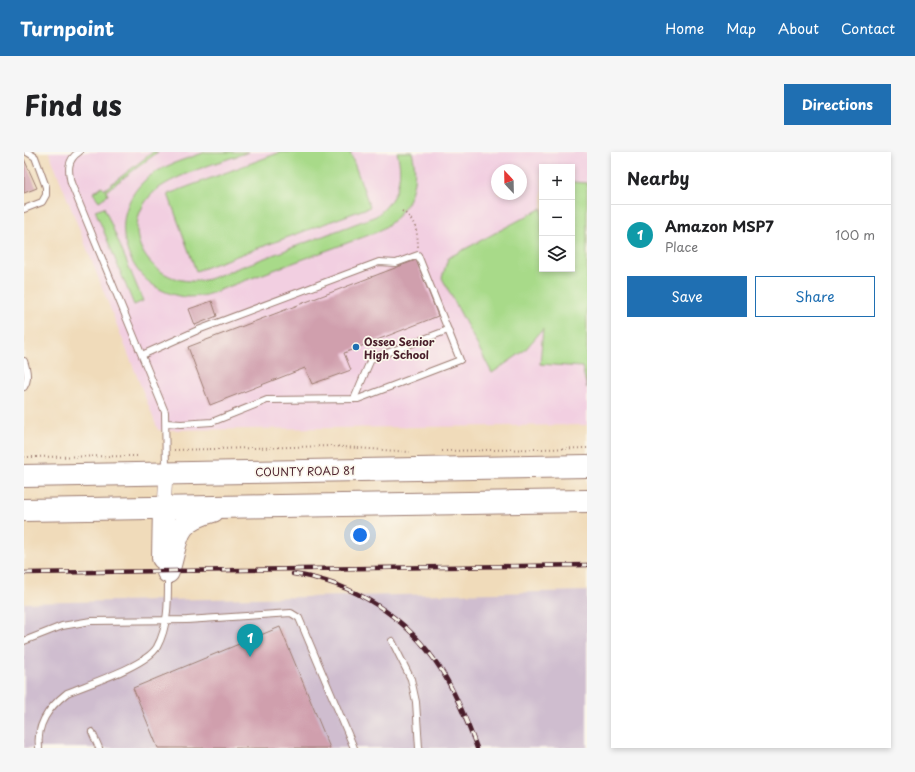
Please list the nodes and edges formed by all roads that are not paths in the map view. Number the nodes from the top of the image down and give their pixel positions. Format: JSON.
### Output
{"nodes":[{"id":1,"x":27,"y":152,"type":"edge"},
{"id":2,"x":79,"y":152,"type":"edge"},
{"id":3,"x":24,"y":209,"type":"edge"},
{"id":4,"x":448,"y":330,"type":"junction"},
{"id":5,"x":142,"y":355,"type":"junction"},
{"id":6,"x":24,"y":361,"type":"edge"},
{"id":7,"x":24,"y":388,"type":"edge"},
{"id":8,"x":354,"y":399,"type":"junction"},
{"id":9,"x":166,"y":423,"type":"junction"},
{"id":10,"x":587,"y":466,"type":"edge"},
{"id":11,"x":166,"y":474,"type":"junction"},
{"id":12,"x":24,"y":476,"type":"edge"},
{"id":13,"x":587,"y":501,"type":"edge"},
{"id":14,"x":227,"y":507,"type":"junction"},
{"id":15,"x":164,"y":508,"type":"junction"},
{"id":16,"x":24,"y":510,"type":"edge"},
{"id":17,"x":168,"y":572,"type":"junction"},
{"id":18,"x":166,"y":619,"type":"junction"},
{"id":19,"x":24,"y":641,"type":"edge"},
{"id":20,"x":392,"y":641,"type":"dead end"},
{"id":21,"x":92,"y":732,"type":"dead end"},
{"id":22,"x":38,"y":748,"type":"edge"},
{"id":23,"x":99,"y":748,"type":"edge"},
{"id":24,"x":354,"y":748,"type":"edge"},
{"id":25,"x":419,"y":748,"type":"edge"}],
"edges":[{"from":1,"to":3,"type":"lane"},
{"from":2,"to":5,"type":"lane"},
{"from":4,"to":5,"type":"lane"},
{"from":4,"to":8,"type":"lane"},
{"from":4,"to":8,"type":"lane"},
{"from":5,"to":9,"type":"lane"},
{"from":6,"to":7,"type":"lane"},
{"from":8,"to":9,"type":"lane"},
{"from":9,"to":11,"type":"lane"},
{"from":10,"to":11,"type":"highway","name":"COUNTY ROAD 81"},
{"from":11,"to":12,"type":"highway","name":"COUNTY ROAD 81"},
{"from":11,"to":15,"type":"street"},
{"from":13,"to":14,"type":"highway"},
{"from":14,"to":15,"type":"highway"},
{"from":14,"to":17,"type":"highway"},
{"from":15,"to":16,"type":"highway"},
{"from":15,"to":17,"type":"highway"},
{"from":17,"to":18,"type":"lane"},
{"from":18,"to":19,"type":"lane"},
{"from":18,"to":22,"type":"lane"},
{"from":18,"to":24,"type":"lane"},
{"from":20,"to":25,"type":"lane"},
{"from":21,"to":23,"type":"lane"}]}
